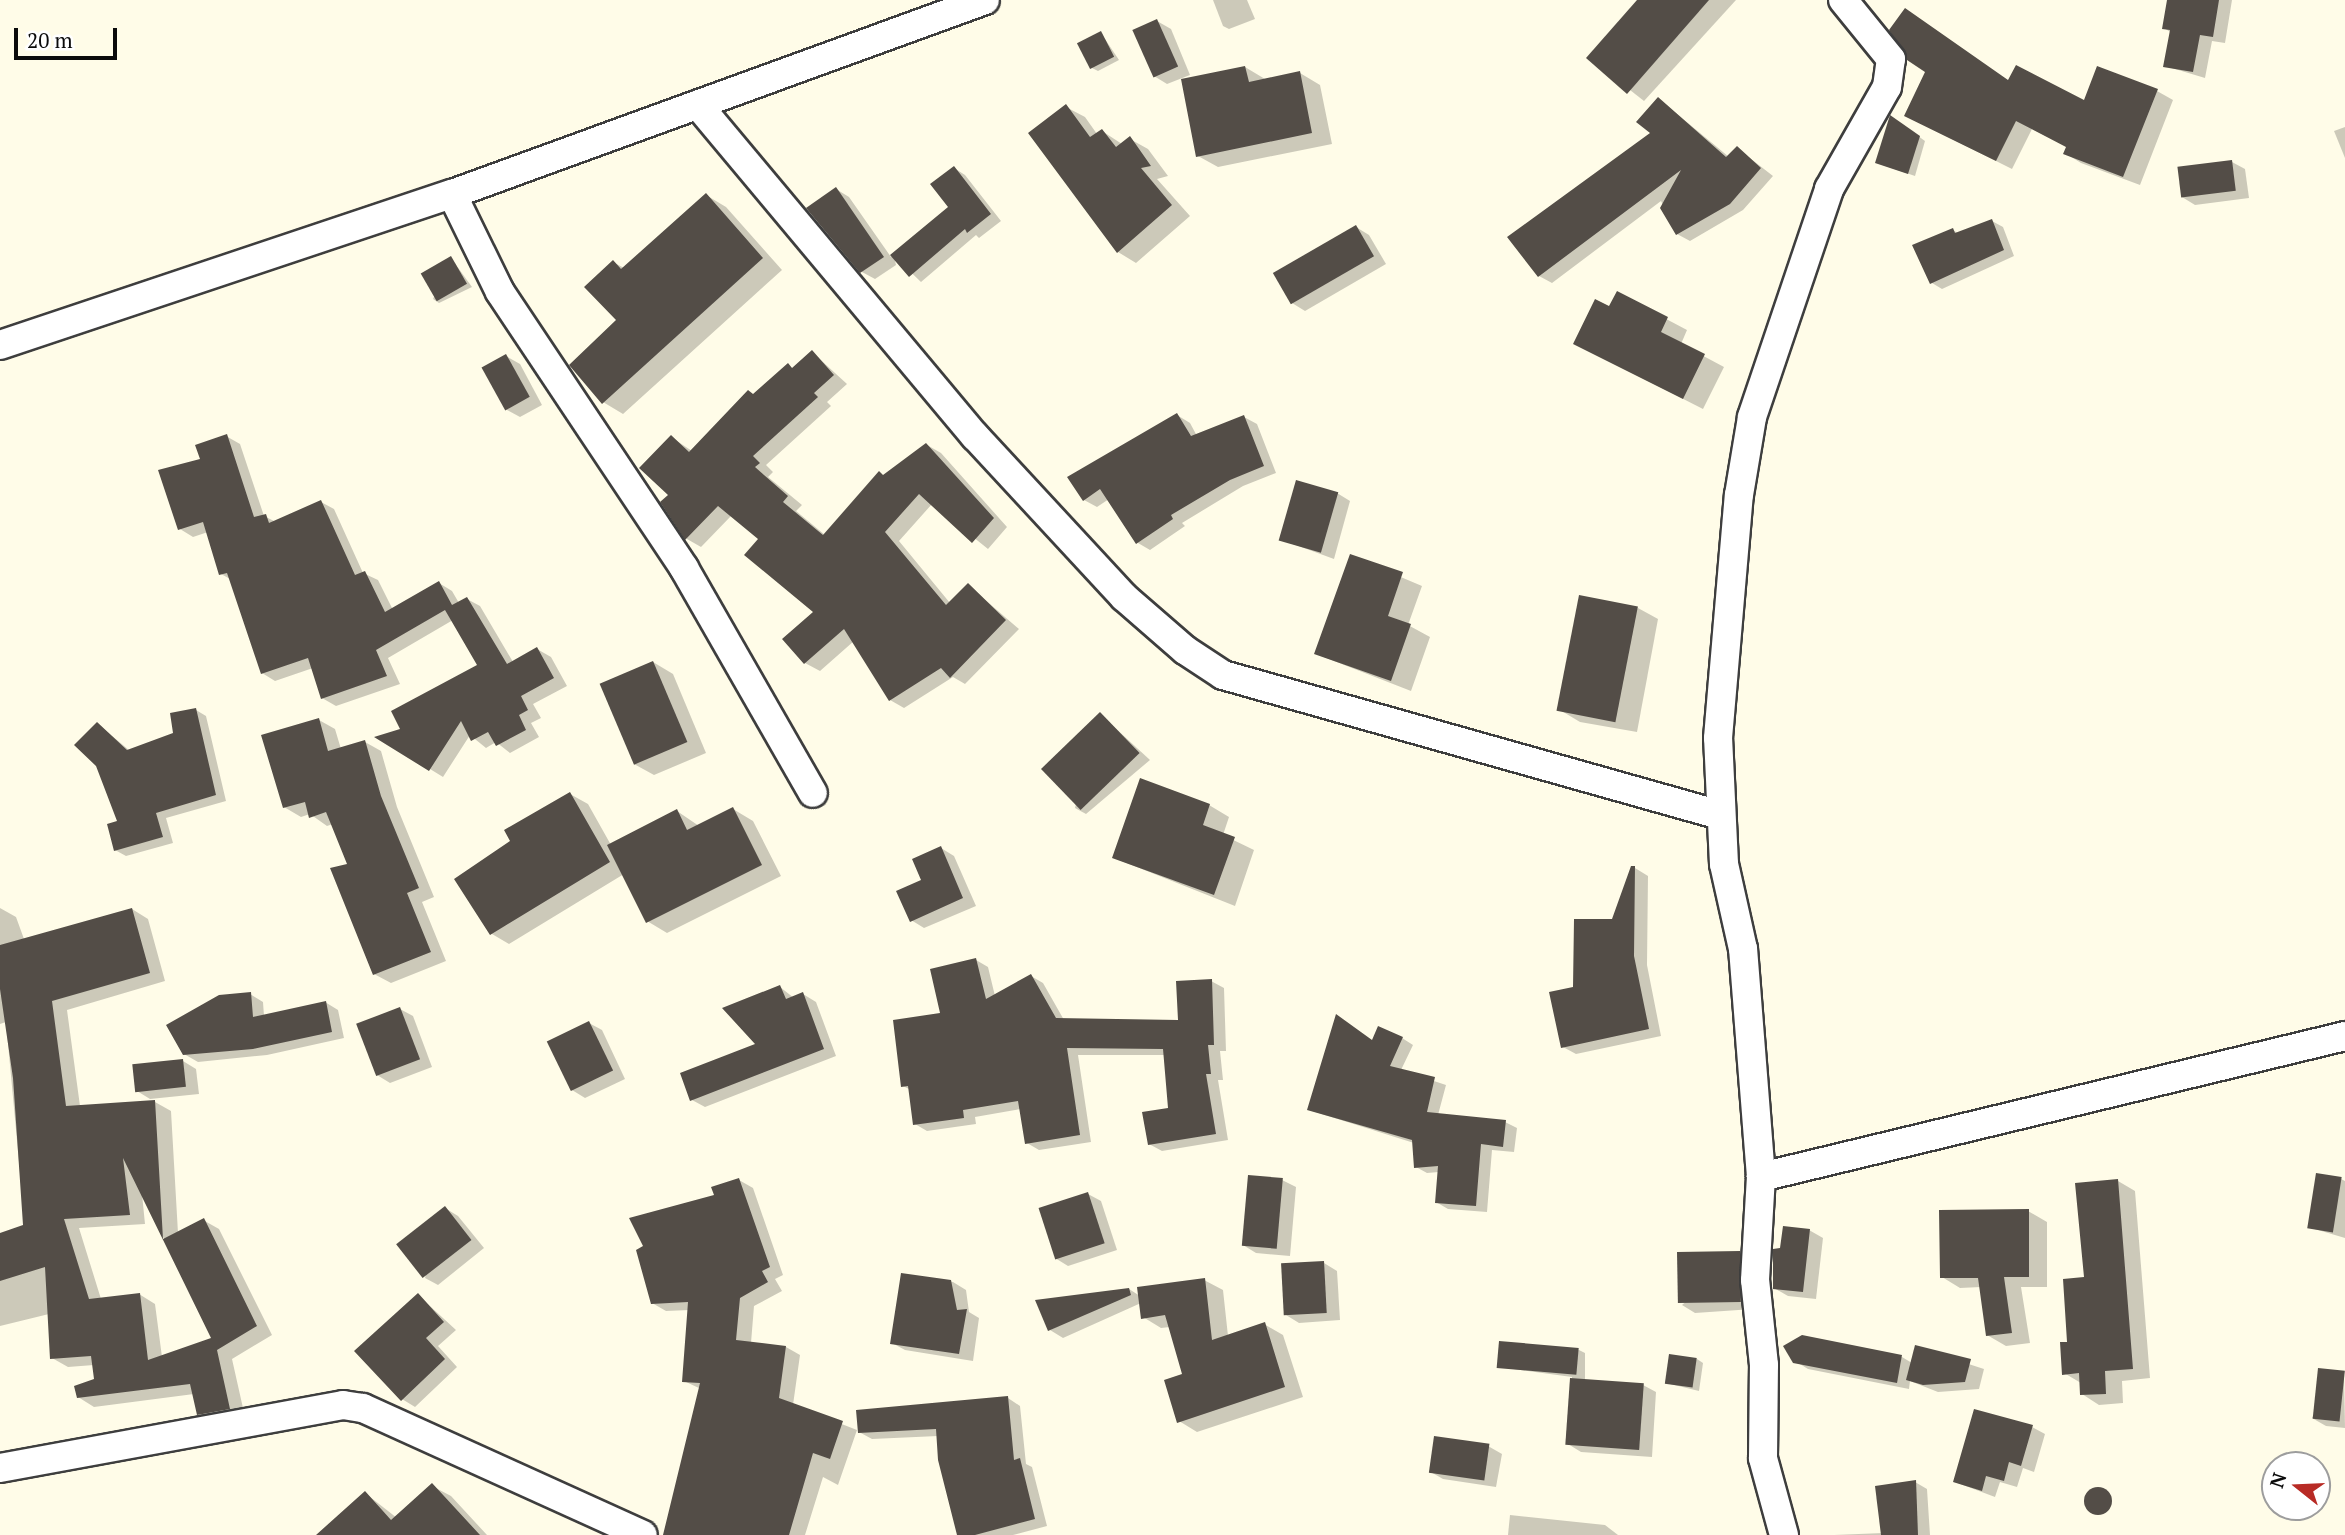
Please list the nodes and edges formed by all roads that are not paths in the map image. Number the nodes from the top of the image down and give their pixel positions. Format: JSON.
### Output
{"nodes":[{"id":1,"x":985,"y":0,"type":"edge"},
{"id":2,"x":1843,"y":0,"type":"edge"},
{"id":3,"x":698,"y":105,"type":"junction"},
{"id":4,"x":452,"y":194,"type":"junction"},
{"id":5,"x":0,"y":345,"type":"edge"},
{"id":6,"x":813,"y":793,"type":"dead end"},
{"id":7,"x":1720,"y":815,"type":"junction"},
{"id":8,"x":2345,"y":1036,"type":"edge"},
{"id":9,"x":1761,"y":1177,"type":"junction"},
{"id":10,"x":0,"y":1468,"type":"edge"},
{"id":11,"x":643,"y":1535,"type":"edge"},
{"id":12,"x":1784,"y":1535,"type":"edge"}],
"edges":[{"from":1,"to":3,"type":"street"},
{"from":2,"to":7,"type":"street"},
{"from":3,"to":4,"type":"street"},
{"from":3,"to":7,"type":"street"},
{"from":4,"to":5,"type":"street"},
{"from":4,"to":6,"type":"street"},
{"from":7,"to":9,"type":"street"},
{"from":8,"to":9,"type":"street"},
{"from":9,"to":12,"type":"street"},
{"from":10,"to":11,"type":"street"}]}
